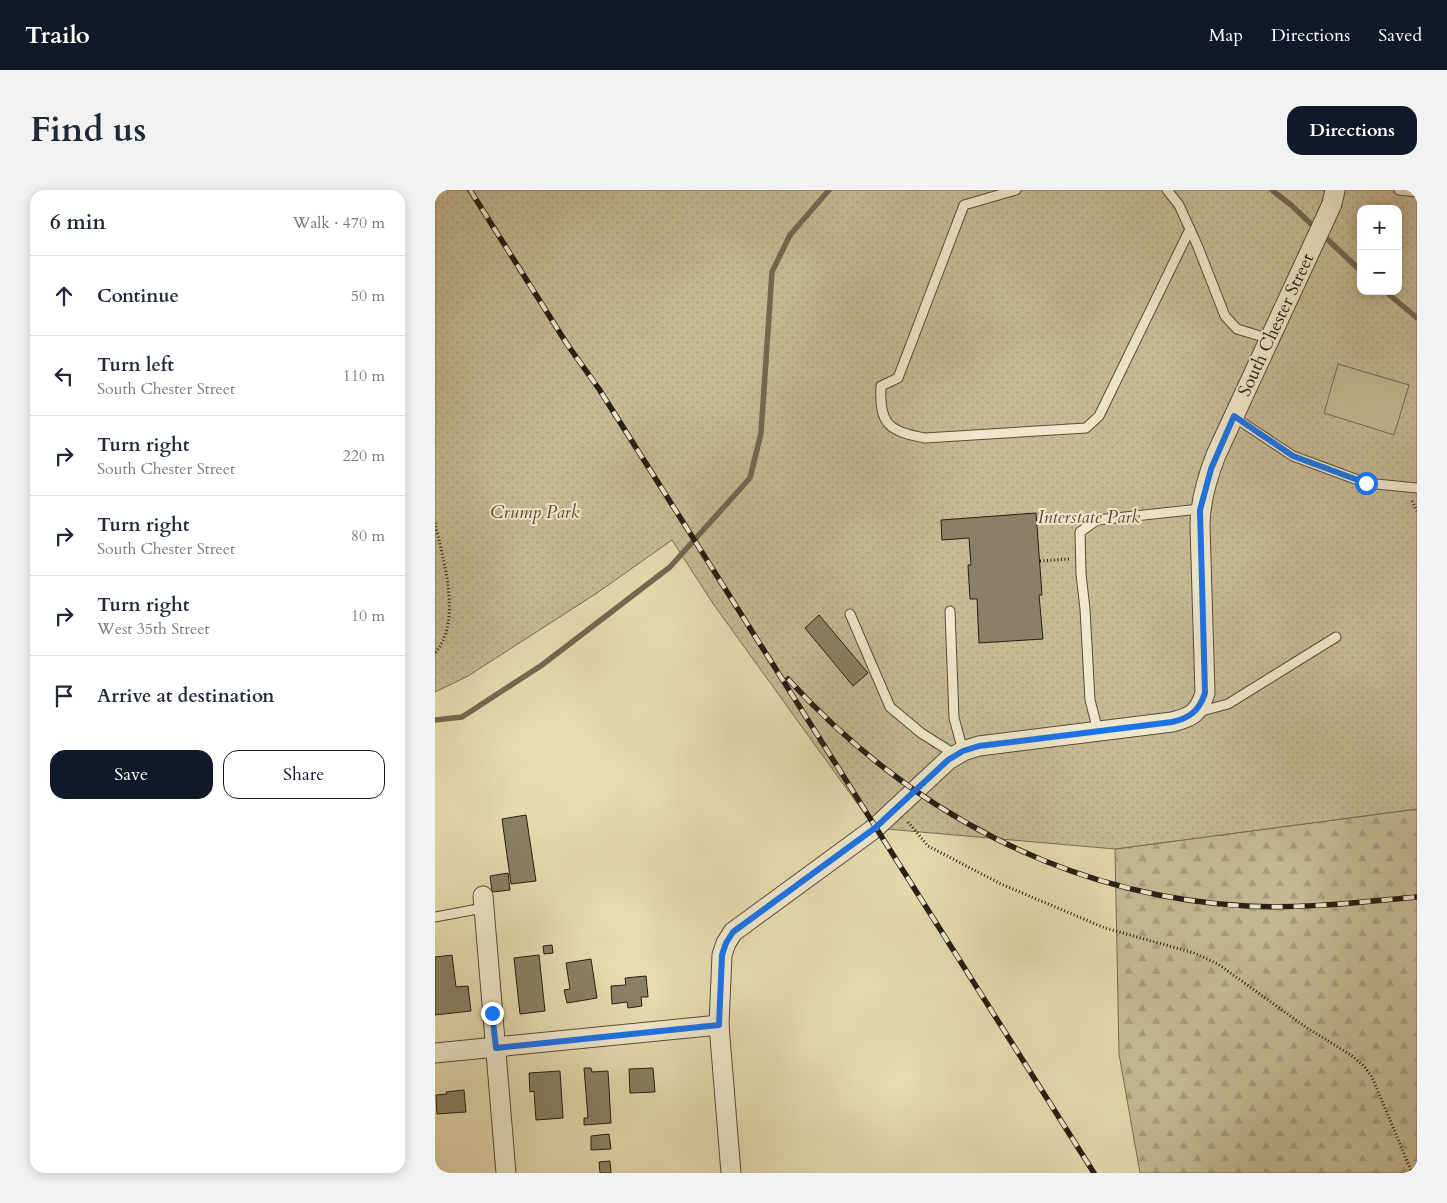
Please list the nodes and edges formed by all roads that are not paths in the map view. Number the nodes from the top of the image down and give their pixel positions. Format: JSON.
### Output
{"nodes":[{"id":1,"x":1016,"y":190,"type":"edge"},
{"id":2,"x":1167,"y":190,"type":"edge"},
{"id":3,"x":1399,"y":190,"type":"edge"},
{"id":4,"x":1417,"y":192,"type":"edge"},
{"id":5,"x":1334,"y":197,"type":"edge"},
{"id":6,"x":1190,"y":229,"type":"junction"},
{"id":7,"x":1270,"y":339,"type":"junction"},
{"id":8,"x":1234,"y":416,"type":"junction"},
{"id":9,"x":1417,"y":488,"type":"edge"},
{"id":10,"x":1200,"y":510,"type":"junction"},
{"id":11,"x":950,"y":611,"type":"dead end"},
{"id":12,"x":850,"y":614,"type":"dead end"},
{"id":13,"x":1335,"y":637,"type":"dead end"},
{"id":14,"x":1195,"y":712,"type":"junction"},
{"id":15,"x":1098,"y":731,"type":"junction"},
{"id":16,"x":960,"y":753,"type":"junction"},
{"id":17,"x":483,"y":902,"type":"joint"},
{"id":18,"x":435,"y":917,"type":"edge"},
{"id":19,"x":719,"y":1025,"type":"junction"},
{"id":20,"x":496,"y":1048,"type":"junction"},
{"id":21,"x":435,"y":1053,"type":"edge"},
{"id":22,"x":506,"y":1173,"type":"edge"},
{"id":23,"x":731,"y":1173,"type":"edge"}],
"edges":[{"from":1,"to":6,"type":"lane"},
{"from":2,"to":6,"type":"lane"},
{"from":3,"to":4,"type":"lane"},
{"from":5,"to":7,"type":"street","name":"South Chester Street"},
{"from":6,"to":7,"type":"lane"},
{"from":7,"to":8,"type":"street","name":"South Chester Street"},
{"from":8,"to":9,"type":"lane"},
{"from":8,"to":10,"type":"street","name":"South Chester Street"},
{"from":10,"to":14,"type":"street","name":"South Chester Street"},
{"from":10,"to":15,"type":"lane"},
{"from":11,"to":16,"type":"lane"},
{"from":12,"to":16,"type":"lane"},
{"from":13,"to":14,"type":"lane"},
{"from":14,"to":15,"type":"street"},
{"from":15,"to":16,"type":"street"},
{"from":16,"to":19,"type":"street"},
{"from":17,"to":18,"type":"lane"},
{"from":17,"to":20,"type":"street"},
{"from":19,"to":20,"type":"street"},
{"from":19,"to":23,"type":"street"},
{"from":20,"to":21,"type":"street"},
{"from":20,"to":22,"type":"street"}]}
